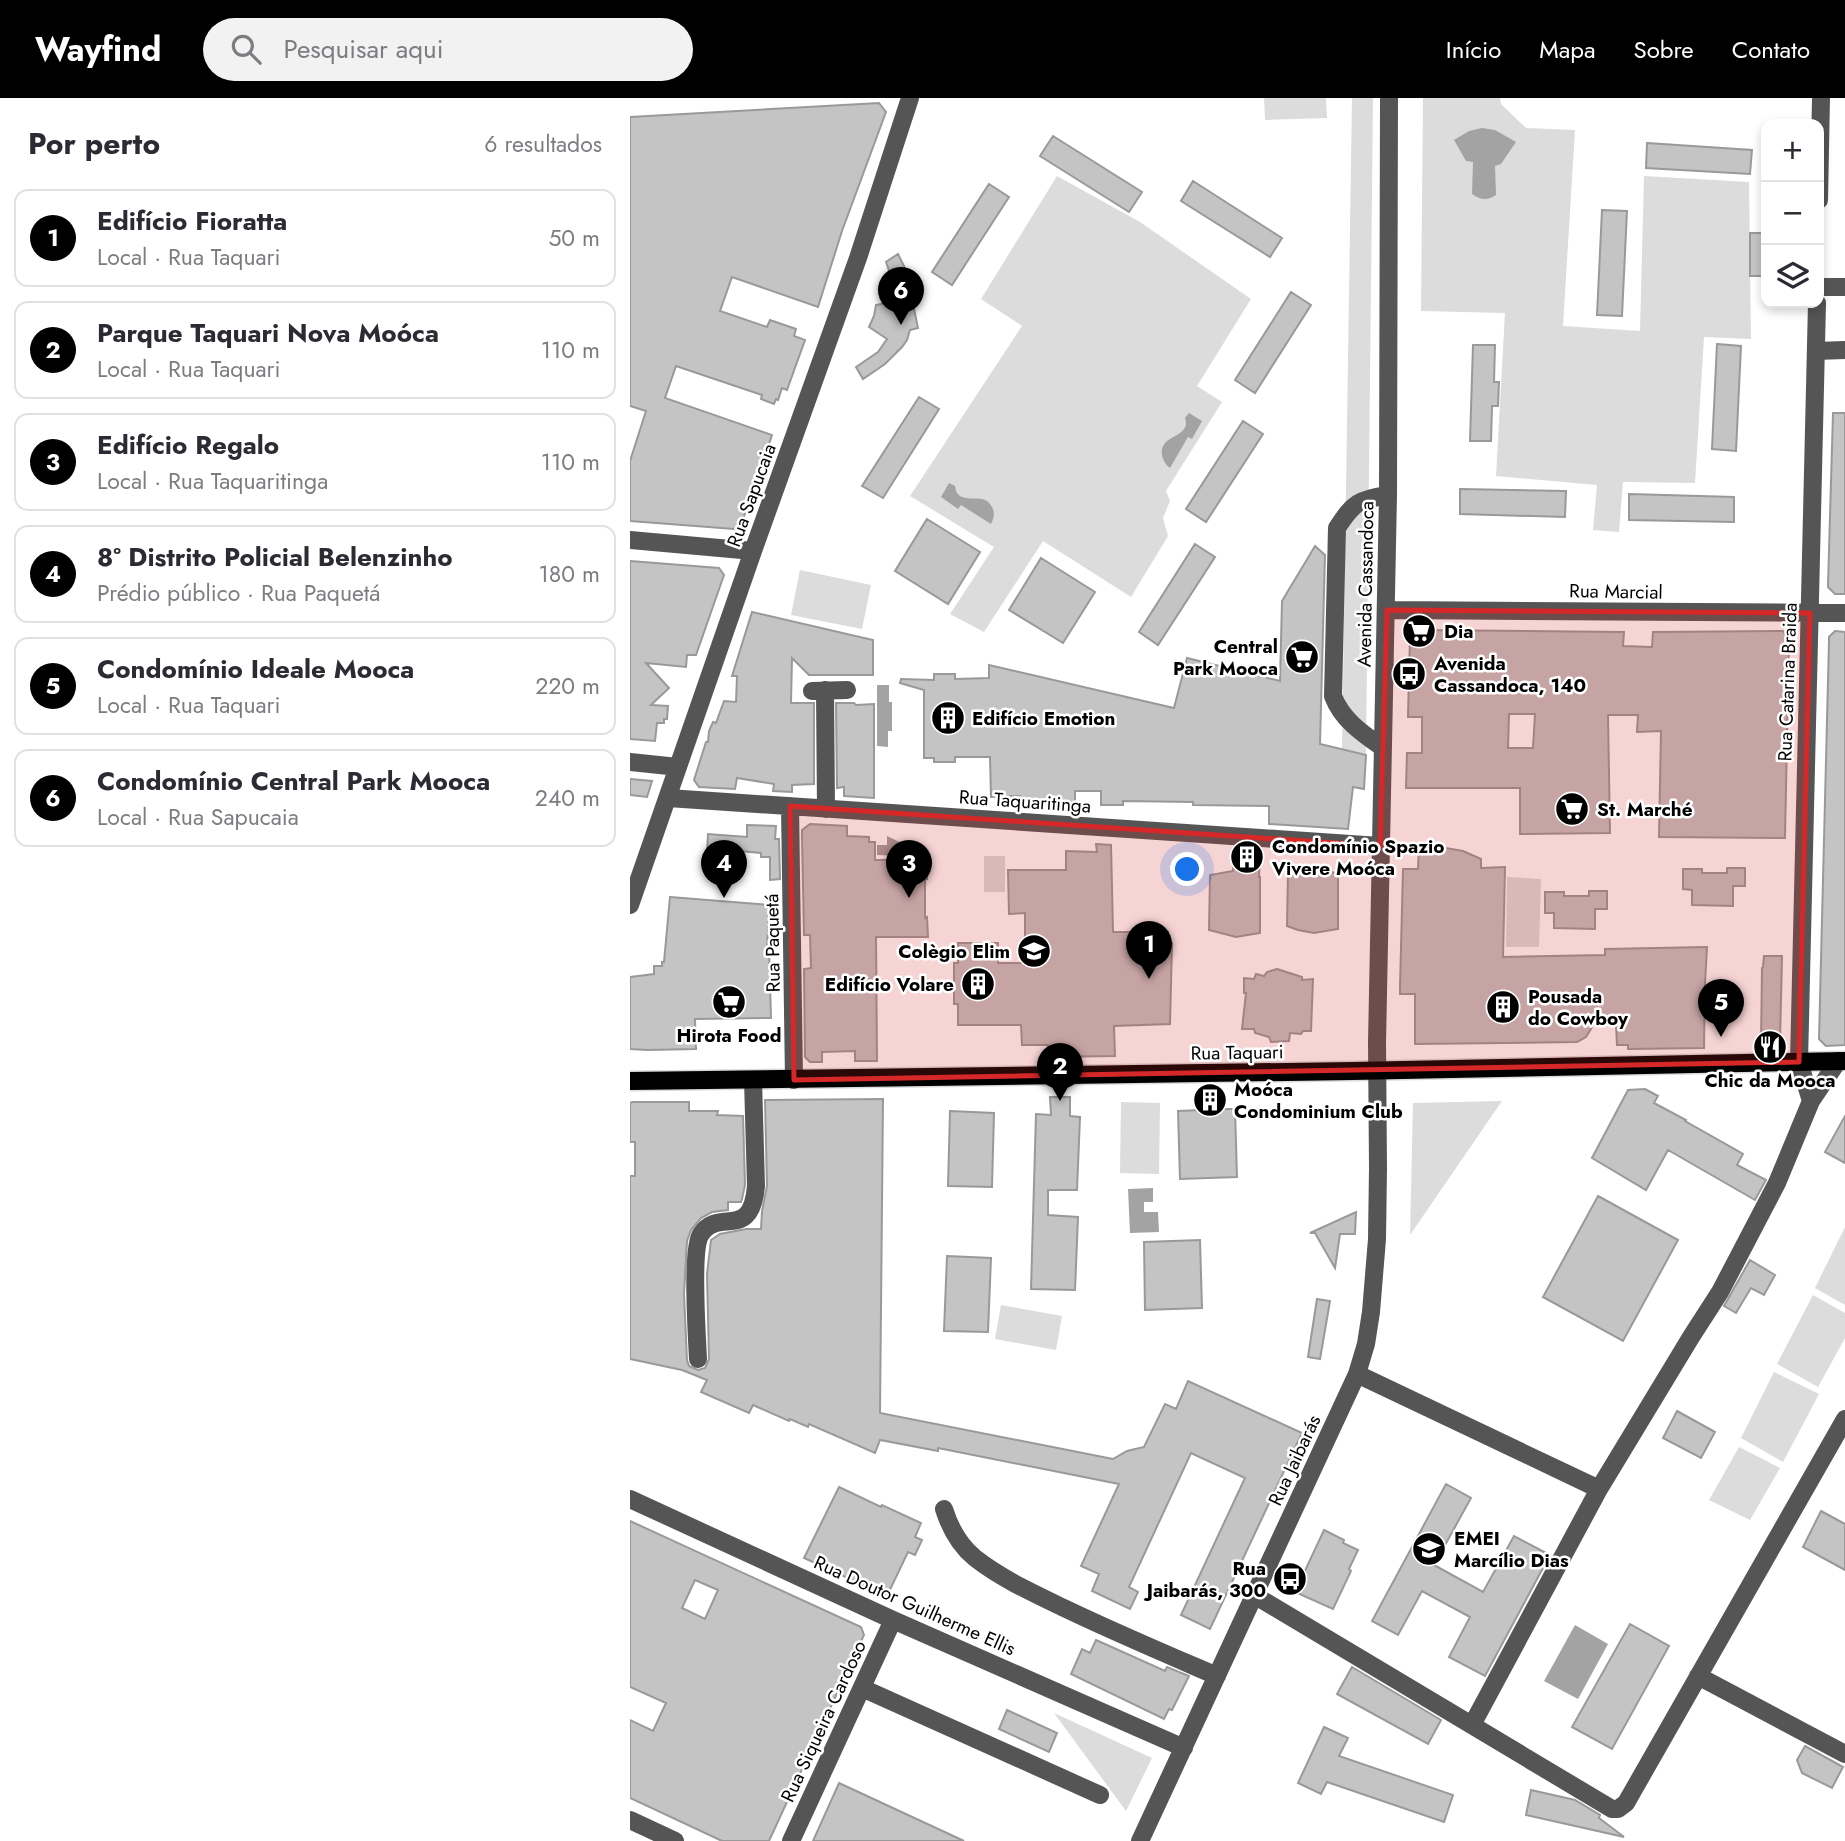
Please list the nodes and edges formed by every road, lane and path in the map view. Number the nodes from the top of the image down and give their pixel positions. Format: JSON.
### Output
{"nodes":[{"id":1,"x":910,"y":98,"type":"edge"},
{"id":2,"x":1389,"y":98,"type":"edge"},
{"id":3,"x":1821,"y":98,"type":"edge"},
{"id":4,"x":1820,"y":119,"type":"edge"},
{"id":5,"x":1824,"y":286,"type":"edge"},
{"id":6,"x":1845,"y":287,"type":"edge"},
{"id":7,"x":1817,"y":309,"type":"edge"},
{"id":8,"x":1845,"y":350,"type":"edge"},
{"id":9,"x":1816,"y":351,"type":"junction"},
{"id":10,"x":1388,"y":495,"type":"junction"},
{"id":11,"x":630,"y":540,"type":"edge"},
{"id":12,"x":753,"y":551,"type":"junction"},
{"id":13,"x":1387,"y":610,"type":"junction"},
{"id":14,"x":1810,"y":613,"type":"junction"},
{"id":15,"x":1845,"y":613,"type":"edge"},
{"id":16,"x":847,"y":690,"type":"dead end"},
{"id":17,"x":1383,"y":748,"type":"junction"},
{"id":18,"x":630,"y":762,"type":"edge"},
{"id":19,"x":678,"y":767,"type":"junction"},
{"id":20,"x":668,"y":798,"type":"junction"},
{"id":21,"x":790,"y":807,"type":"junction"},
{"id":22,"x":826,"y":809,"type":"junction"},
{"id":23,"x":1380,"y":846,"type":"junction"},
{"id":24,"x":630,"y":905,"type":"edge"},
{"id":25,"x":1841,"y":1061,"type":"edge"},
{"id":26,"x":1799,"y":1062,"type":"junction"},
{"id":27,"x":1377,"y":1071,"type":"junction"},
{"id":28,"x":753,"y":1080,"type":"junction"},
{"id":29,"x":794,"y":1080,"type":"junction"},
{"id":30,"x":630,"y":1081,"type":"edge"},
{"id":31,"x":1811,"y":1101,"type":"junction"},
{"id":32,"x":698,"y":1359,"type":"dead end"},
{"id":33,"x":1357,"y":1374,"type":"junction"},
{"id":34,"x":1845,"y":1419,"type":"edge"},
{"id":35,"x":1599,"y":1489,"type":"junction"},
{"id":36,"x":630,"y":1499,"type":"edge"},
{"id":37,"x":944,"y":1509,"type":"dead end"},
{"id":38,"x":1254,"y":1595,"type":"junction"},
{"id":39,"x":893,"y":1620,"type":"junction"},
{"id":40,"x":1217,"y":1676,"type":"junction"},
{"id":41,"x":1698,"y":1676,"type":"junction"},
{"id":42,"x":862,"y":1688,"type":"junction"},
{"id":43,"x":1472,"y":1725,"type":"junction"},
{"id":44,"x":1184,"y":1748,"type":"junction"},
{"id":45,"x":1845,"y":1754,"type":"edge"},
{"id":46,"x":1100,"y":1795,"type":"dead end"},
{"id":47,"x":630,"y":1820,"type":"edge"},
{"id":48,"x":675,"y":1841,"type":"edge"},
{"id":49,"x":791,"y":1841,"type":"edge"},
{"id":50,"x":1140,"y":1841,"type":"edge"}],
"edges":[{"from":1,"to":12,"type":"street","name":"Rua Sapucaia"},
{"from":2,"to":10,"type":"street","name":"Avenida Cassandoca"},
{"from":3,"to":4,"type":"street"},
{"from":5,"to":6,"type":"street"},
{"from":7,"to":9,"type":"street","name":"Rua Catarina Braida"},
{"from":8,"to":9,"type":"street"},
{"from":9,"to":14,"type":"street","name":"Rua Catarina Braida"},
{"from":10,"to":13,"type":"street","name":"Avenida Cassandoca"},
{"from":10,"to":17,"type":"street"},
{"from":11,"to":12,"type":"street"},
{"from":12,"to":19,"type":"street","name":"Rua Sapucaia"},
{"from":13,"to":14,"type":"street","name":"Rua Marcial"},
{"from":13,"to":17,"type":"street","name":"Avenida Cassandoca"},
{"from":14,"to":15,"type":"street","name":"Rua Marcial"},
{"from":14,"to":26,"type":"street","name":"Rua Catarina Braida"},
{"from":16,"to":22,"type":"street"},
{"from":17,"to":23,"type":"street","name":"Avenida Cassandoca"},
{"from":18,"to":19,"type":"street"},
{"from":19,"to":20,"type":"street","name":"Rua Sapucaia"},
{"from":20,"to":21,"type":"street","name":"Rua Taquaritinga"},
{"from":20,"to":24,"type":"street","name":"Rua Sapucaia"},
{"from":21,"to":22,"type":"street","name":"Rua Taquaritinga"},
{"from":21,"to":29,"type":"street","name":"Rua Paquetá"},
{"from":22,"to":23,"type":"street","name":"Rua Taquaritinga"},
{"from":23,"to":27,"type":"street","name":"Avenida Cassandoca"},
{"from":25,"to":26,"type":"main road","name":"Rua Taquari"},
{"from":25,"to":31,"type":"street"},
{"from":26,"to":27,"type":"main road","name":"Rua Taquari"},
{"from":26,"to":31,"type":"street","name":"Rua Catarina Braida"},
{"from":27,"to":29,"type":"main road","name":"Rua Taquari"},
{"from":27,"to":33,"type":"street","name":"Rua Jaibarás"},
{"from":28,"to":29,"type":"main road","name":"Rua Taquari"},
{"from":28,"to":30,"type":"main road","name":"Rua Taquari"},
{"from":28,"to":32,"type":"street"},
{"from":31,"to":35,"type":"street"},
{"from":33,"to":35,"type":"street"},
{"from":33,"to":38,"type":"street","name":"Rua Jaibarás"},
{"from":34,"to":41,"type":"street"},
{"from":35,"to":43,"type":"street"},
{"from":36,"to":39,"type":"street","name":"Rua Doutor Guilherme Ellis"},
{"from":37,"to":40,"type":"street"},
{"from":38,"to":40,"type":"street","name":"Rua Jaibarás"},
{"from":38,"to":43,"type":"street"},
{"from":39,"to":42,"type":"street","name":"Rua Siqueira Cardoso"},
{"from":39,"to":44,"type":"street","name":"Rua Doutor Guilherme Ellis"},
{"from":40,"to":44,"type":"street","name":"Rua Jaibarás"},
{"from":41,"to":43,"type":"street"},
{"from":41,"to":45,"type":"street"},
{"from":42,"to":46,"type":"street"},
{"from":42,"to":49,"type":"street","name":"Rua Siqueira Cardoso"},
{"from":44,"to":50,"type":"street","name":"Rua Jaibarás"},
{"from":47,"to":48,"type":"street"}]}
